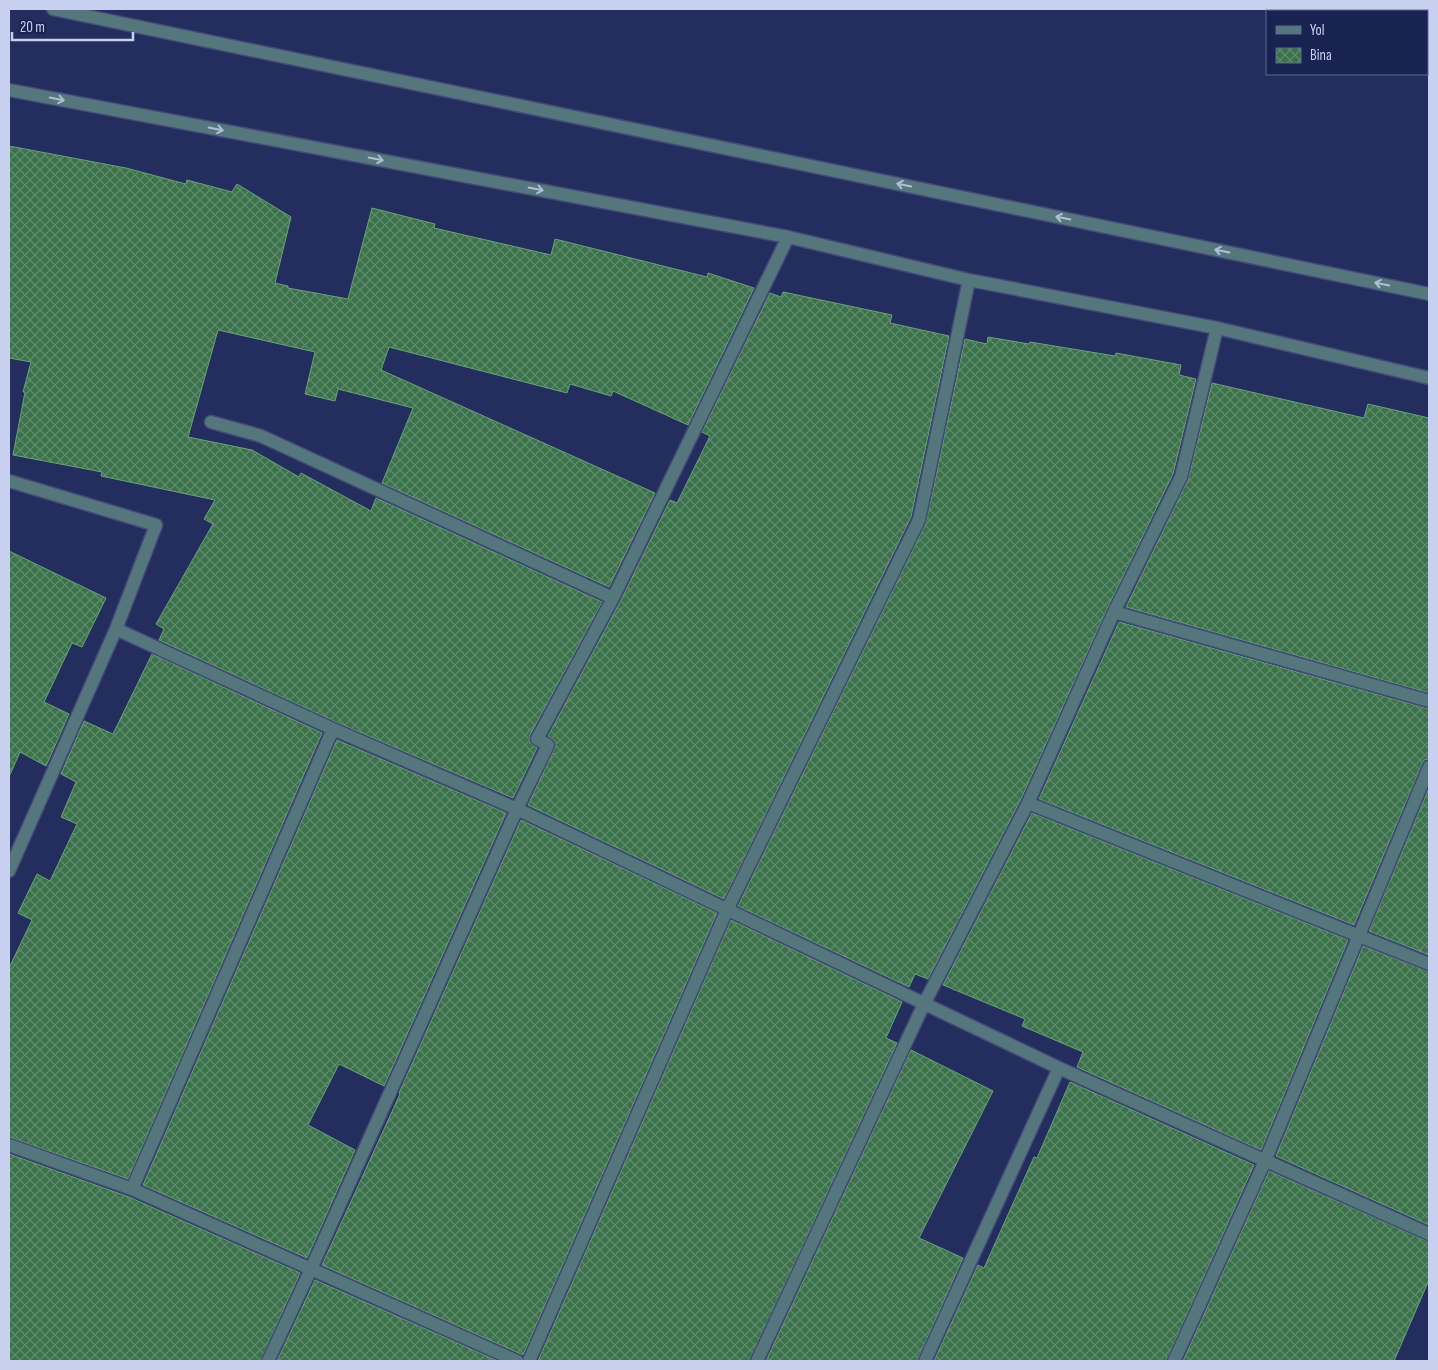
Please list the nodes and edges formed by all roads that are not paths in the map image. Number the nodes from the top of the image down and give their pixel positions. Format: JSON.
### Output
{"nodes":[{"id":1,"x":53,"y":9,"type":"edge"},
{"id":2,"x":9,"y":90,"type":"edge"},
{"id":3,"x":788,"y":236,"type":"junction"},
{"id":4,"x":969,"y":280,"type":"junction"},
{"id":5,"x":1429,"y":294,"type":"edge"},
{"id":6,"x":1217,"y":328,"type":"junction"},
{"id":7,"x":1429,"y":378,"type":"edge"},
{"id":8,"x":211,"y":422,"type":"dead end"},
{"id":9,"x":9,"y":481,"type":"edge"},
{"id":10,"x":613,"y":598,"type":"junction"},
{"id":11,"x":1114,"y":612,"type":"junction"},
{"id":12,"x":116,"y":630,"type":"junction"},
{"id":13,"x":1429,"y":700,"type":"edge"},
{"id":14,"x":333,"y":729,"type":"junction"},
{"id":15,"x":1429,"y":767,"type":"edge"},
{"id":16,"x":1028,"y":803,"type":"junction"},
{"id":17,"x":517,"y":809,"type":"junction"},
{"id":18,"x":9,"y":871,"type":"edge"},
{"id":19,"x":727,"y":910,"type":"junction"},
{"id":20,"x":1360,"y":935,"type":"junction"},
{"id":21,"x":1429,"y":964,"type":"edge"},
{"id":22,"x":924,"y":1004,"type":"junction"},
{"id":23,"x":1059,"y":1068,"type":"junction"},
{"id":24,"x":9,"y":1145,"type":"edge"},
{"id":25,"x":1265,"y":1161,"type":"junction"},
{"id":26,"x":132,"y":1189,"type":"junction"},
{"id":27,"x":1429,"y":1234,"type":"edge"},
{"id":28,"x":311,"y":1269,"type":"junction"},
{"id":29,"x":268,"y":1361,"type":"edge"},
{"id":30,"x":518,"y":1361,"type":"edge"},
{"id":31,"x":529,"y":1361,"type":"edge"},
{"id":32,"x":757,"y":1361,"type":"edge"},
{"id":33,"x":925,"y":1361,"type":"edge"},
{"id":34,"x":1174,"y":1361,"type":"edge"}],
"edges":[{"from":5,"to":1,"type":"street","one_way":true},
{"from":2,"to":3,"type":"street","one_way":true},
{"from":3,"to":4,"type":"street"},
{"from":3,"to":10,"type":"street"},
{"from":4,"to":6,"type":"street"},
{"from":4,"to":19,"type":"street"},
{"from":6,"to":7,"type":"street"},
{"from":6,"to":11,"type":"street"},
{"from":8,"to":10,"type":"street"},
{"from":9,"to":12,"type":"street"},
{"from":10,"to":17,"type":"street"},
{"from":11,"to":13,"type":"street"},
{"from":11,"to":16,"type":"street"},
{"from":12,"to":14,"type":"street"},
{"from":12,"to":18,"type":"street"},
{"from":14,"to":17,"type":"street"},
{"from":14,"to":26,"type":"street"},
{"from":15,"to":20,"type":"street"},
{"from":16,"to":20,"type":"street"},
{"from":16,"to":22,"type":"street"},
{"from":17,"to":19,"type":"street"},
{"from":17,"to":28,"type":"street"},
{"from":19,"to":22,"type":"street"},
{"from":19,"to":31,"type":"street"},
{"from":20,"to":21,"type":"street"},
{"from":20,"to":25,"type":"street"},
{"from":22,"to":23,"type":"street"},
{"from":22,"to":32,"type":"street"},
{"from":23,"to":25,"type":"street"},
{"from":23,"to":33,"type":"street"},
{"from":24,"to":26,"type":"street"},
{"from":25,"to":27,"type":"street"},
{"from":25,"to":34,"type":"street"},
{"from":26,"to":28,"type":"street"},
{"from":28,"to":29,"type":"street"},
{"from":28,"to":30,"type":"street"}]}
